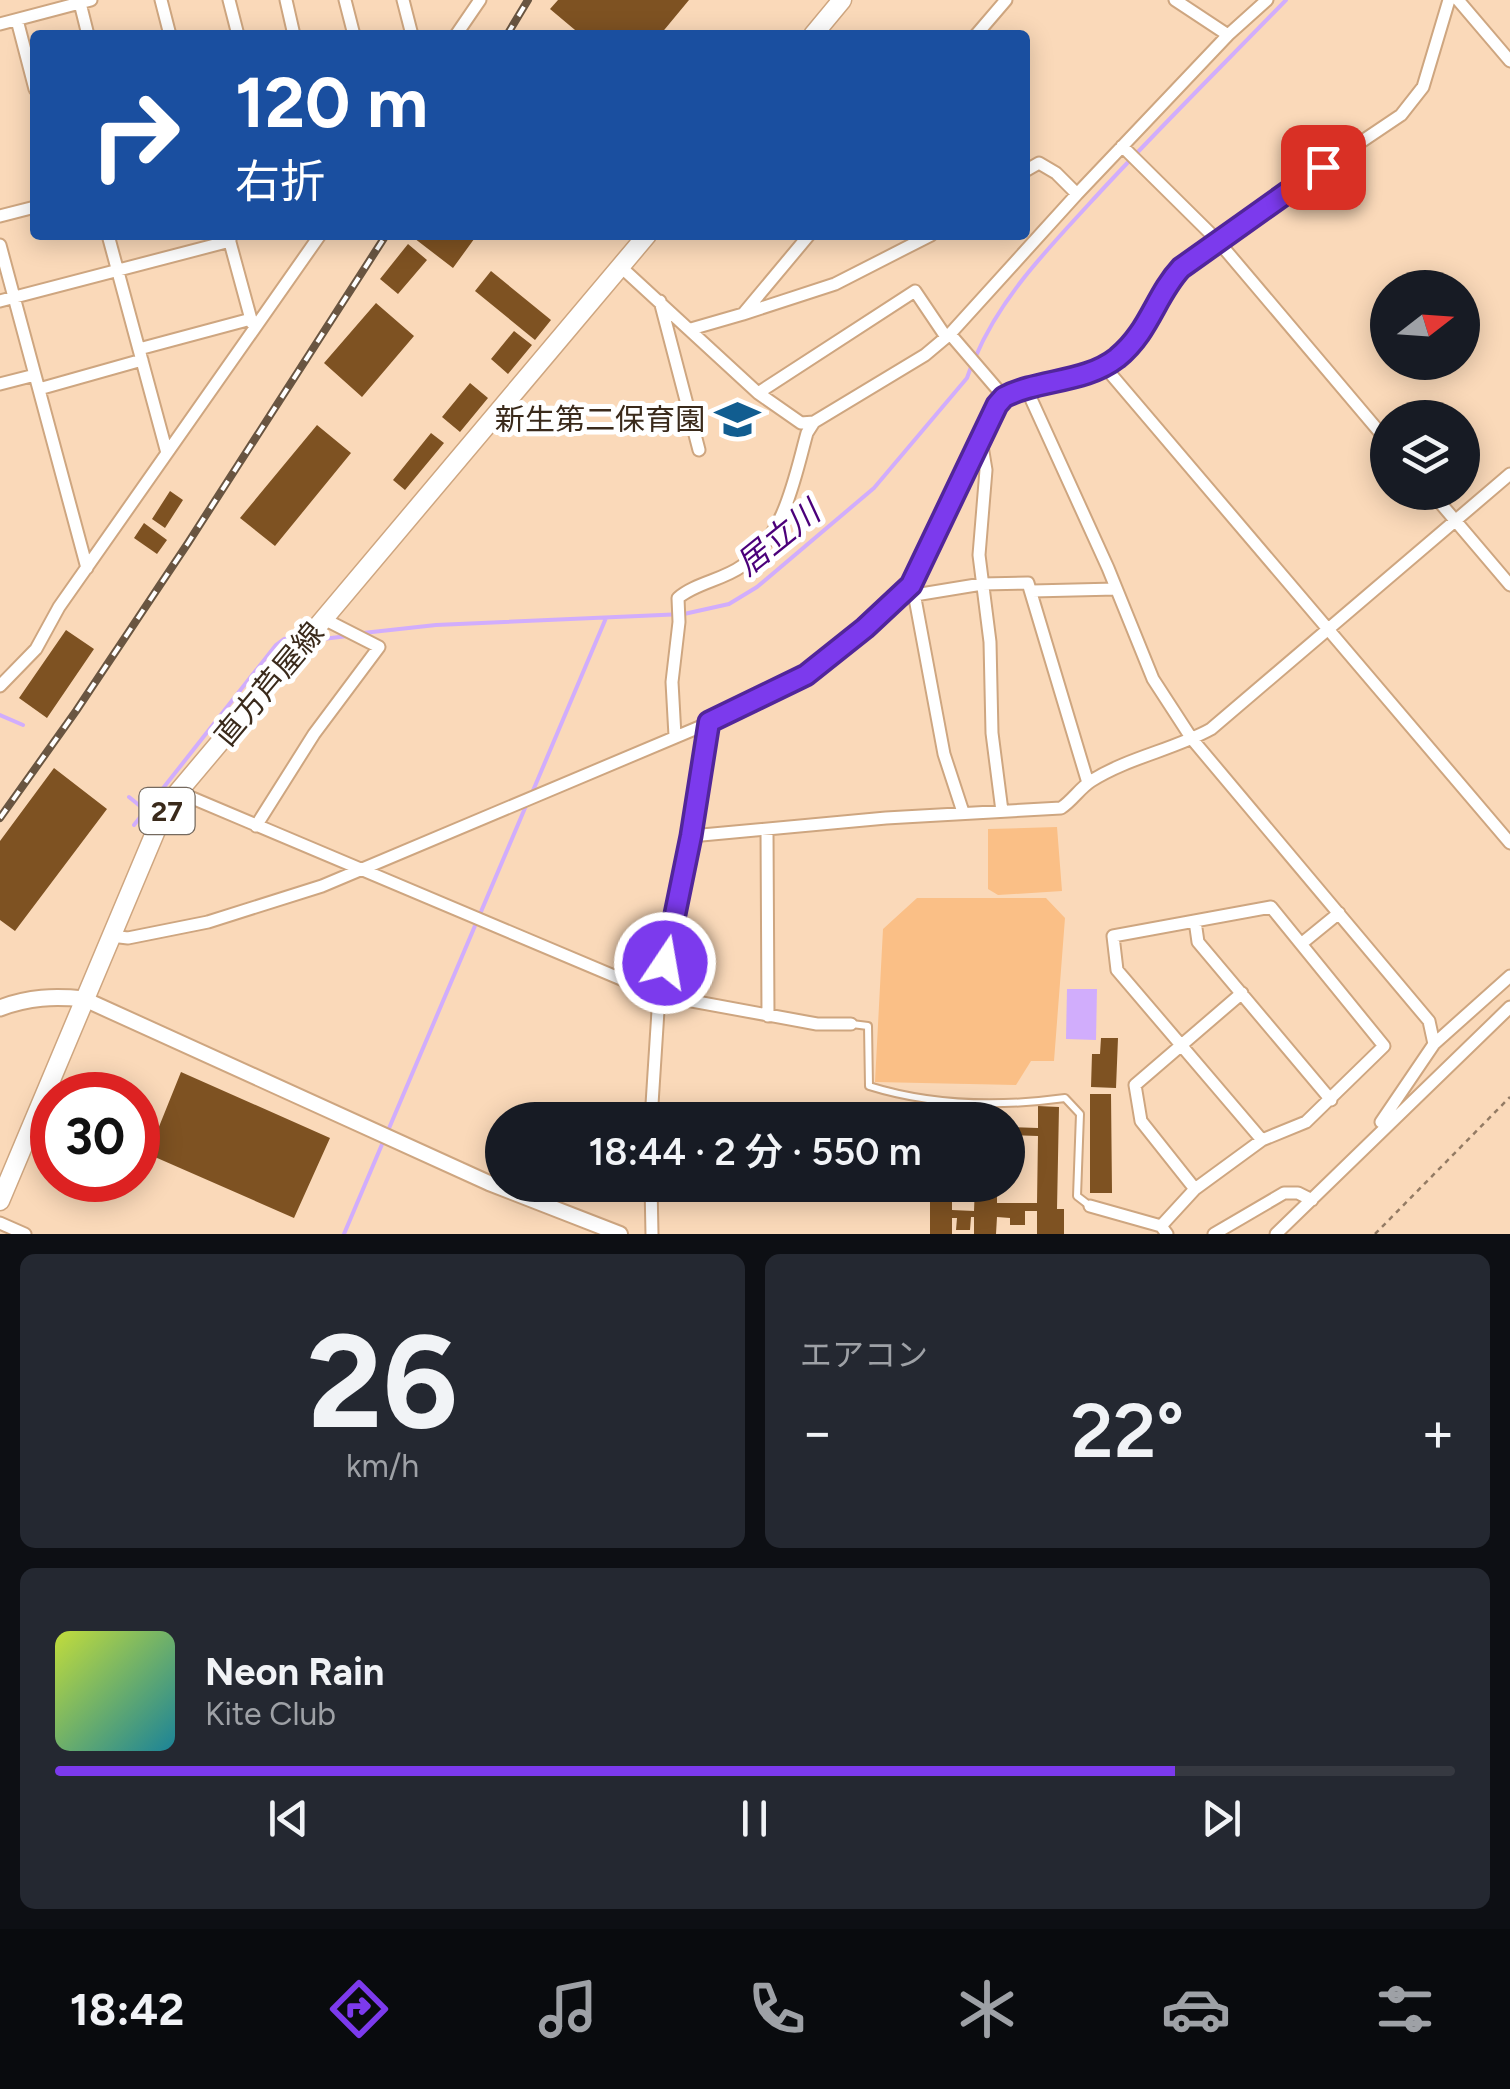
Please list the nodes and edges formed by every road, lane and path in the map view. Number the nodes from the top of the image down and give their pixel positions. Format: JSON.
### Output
{"nodes":[{"id":1,"x":161,"y":0,"type":"edge"},
{"id":2,"x":229,"y":0,"type":"edge"},
{"id":3,"x":286,"y":0,"type":"edge"},
{"id":4,"x":344,"y":0,"type":"edge"},
{"id":5,"x":403,"y":0,"type":"edge"},
{"id":6,"x":480,"y":0,"type":"edge"},
{"id":7,"x":842,"y":0,"type":"edge"},
{"id":8,"x":1006,"y":0,"type":"edge"},
{"id":9,"x":1175,"y":0,"type":"edge"},
{"id":10,"x":1266,"y":0,"type":"edge"},
{"id":11,"x":1449,"y":0,"type":"edge"},
{"id":12,"x":1458,"y":0,"type":"edge"},
{"id":13,"x":85,"y":2,"type":"edge"},
{"id":14,"x":17,"y":20,"type":"junction"},
{"id":15,"x":0,"y":24,"type":"edge"},
{"id":16,"x":88,"y":30,"type":"edge"},
{"id":17,"x":169,"y":30,"type":"edge"},
{"id":18,"x":237,"y":30,"type":"edge"},
{"id":19,"x":293,"y":30,"type":"edge"},
{"id":20,"x":353,"y":30,"type":"edge"},
{"id":21,"x":411,"y":30,"type":"edge"},
{"id":22,"x":459,"y":30,"type":"edge"},
{"id":23,"x":817,"y":30,"type":"edge"},
{"id":24,"x":980,"y":30,"type":"edge"},
{"id":25,"x":1228,"y":35,"type":"junction"},
{"id":26,"x":1510,"y":62,"type":"edge"},
{"id":27,"x":30,"y":70,"type":"edge"},
{"id":28,"x":1124,"y":148,"type":"junction"},
{"id":29,"x":1030,"y":168,"type":"edge"},
{"id":30,"x":1076,"y":194,"type":"junction"},
{"id":31,"x":30,"y":209,"type":"edge"},
{"id":32,"x":0,"y":216,"type":"edge"},
{"id":33,"x":109,"y":240,"type":"edge"},
{"id":34,"x":222,"y":240,"type":"edge"},
{"id":35,"x":230,"y":240,"type":"edge"},
{"id":36,"x":316,"y":240,"type":"edge"},
{"id":37,"x":643,"y":240,"type":"edge"},
{"id":38,"x":805,"y":240,"type":"edge"},
{"id":39,"x":921,"y":240,"type":"edge"},
{"id":40,"x":1217,"y":240,"type":"junction"},
{"id":41,"x":0,"y":245,"type":"edge"},
{"id":42,"x":621,"y":267,"type":"junction"},
{"id":43,"x":117,"y":270,"type":"junction"},
{"id":44,"x":14,"y":297,"type":"junction"},
{"id":45,"x":0,"y":301,"type":"edge"},
{"id":46,"x":660,"y":301,"type":"junction"},
{"id":47,"x":743,"y":314,"type":"junction"},
{"id":48,"x":253,"y":324,"type":"junction"},
{"id":49,"x":692,"y":329,"type":"junction"},
{"id":50,"x":948,"y":336,"type":"junction"},
{"id":51,"x":140,"y":355,"type":"junction"},
{"id":52,"x":1104,"y":366,"type":"junction"},
{"id":53,"x":35,"y":374,"type":"junction"},
{"id":54,"x":0,"y":384,"type":"edge"},
{"id":55,"x":39,"y":389,"type":"junction"},
{"id":56,"x":1027,"y":390,"type":"junction"},
{"id":57,"x":758,"y":394,"type":"junction"},
{"id":58,"x":1004,"y":397,"type":"junction"},
{"id":59,"x":1370,"y":421,"type":"edge"},
{"id":60,"x":814,"y":422,"type":"junction"},
{"id":61,"x":981,"y":440,"type":"junction"},
{"id":62,"x":699,"y":450,"type":"dead end"},
{"id":63,"x":167,"y":453,"type":"junction"},
{"id":64,"x":1510,"y":474,"type":"edge"},
{"id":65,"x":1446,"y":510,"type":"edge"},
{"id":66,"x":1455,"y":521,"type":"junction"},
{"id":67,"x":87,"y":568,"type":"junction"},
{"id":68,"x":982,"y":584,"type":"junction"},
{"id":69,"x":1510,"y":585,"type":"edge"},
{"id":70,"x":1116,"y":589,"type":"junction"},
{"id":71,"x":913,"y":590,"type":"junction"},
{"id":72,"x":1032,"y":591,"type":"junction"},
{"id":73,"x":324,"y":624,"type":"junction"},
{"id":74,"x":1327,"y":630,"type":"junction"},
{"id":75,"x":0,"y":686,"type":"edge"},
{"id":76,"x":709,"y":722,"type":"junction"},
{"id":77,"x":675,"y":736,"type":"junction"},
{"id":78,"x":1192,"y":739,"type":"junction"},
{"id":79,"x":1088,"y":783,"type":"junction"},
{"id":80,"x":178,"y":792,"type":"junction"},
{"id":81,"x":1002,"y":811,"type":"junction"},
{"id":82,"x":963,"y":812,"type":"junction"},
{"id":83,"x":256,"y":826,"type":"junction"},
{"id":84,"x":768,"y":831,"type":"junction"},
{"id":85,"x":691,"y":836,"type":"junction"},
{"id":86,"x":1510,"y":843,"type":"edge"},
{"id":87,"x":361,"y":871,"type":"junction"},
{"id":88,"x":1340,"y":913,"type":"junction"},
{"id":89,"x":1195,"y":921,"type":"junction"},
{"id":90,"x":111,"y":936,"type":"junction"},
{"id":91,"x":1301,"y":944,"type":"junction"},
{"id":92,"x":1510,"y":976,"type":"edge"},
{"id":93,"x":1242,"y":993,"type":"junction"},
{"id":94,"x":659,"y":995,"type":"junction"},
{"id":95,"x":84,"y":998,"type":"junction"},
{"id":96,"x":1510,"y":1007,"type":"edge"},
{"id":97,"x":0,"y":1008,"type":"edge"},
{"id":98,"x":768,"y":1016,"type":"junction"},
{"id":99,"x":851,"y":1024,"type":"joint"},
{"id":100,"x":1434,"y":1044,"type":"junction"},
{"id":101,"x":1181,"y":1045,"type":"junction"},
{"id":102,"x":1510,"y":1097,"type":"edge"},
{"id":103,"x":1331,"y":1100,"type":"junction"},
{"id":104,"x":652,"y":1102,"type":"edge"},
{"id":105,"x":1262,"y":1140,"type":"junction"},
{"id":106,"x":1365,"y":1144,"type":"junction"},
{"id":107,"x":1195,"y":1188,"type":"junction"},
{"id":108,"x":1312,"y":1200,"type":"junction"},
{"id":109,"x":0,"y":1201,"type":"edge"},
{"id":110,"x":651,"y":1202,"type":"edge"},
{"id":111,"x":1090,"y":1206,"type":"joint"},
{"id":112,"x":0,"y":1223,"type":"edge"},
{"id":113,"x":1164,"y":1230,"type":"edge"},
{"id":114,"x":25,"y":1234,"type":"edge"},
{"id":115,"x":620,"y":1234,"type":"edge"},
{"id":116,"x":652,"y":1234,"type":"edge"},
{"id":117,"x":1214,"y":1234,"type":"edge"},
{"id":118,"x":1276,"y":1234,"type":"edge"},
{"id":119,"x":1375,"y":1234,"type":"edge"}],
"edges":[{"from":1,"to":17,"type":"street"},
{"from":2,"to":18,"type":"street"},
{"from":3,"to":19,"type":"street"},
{"from":4,"to":20,"type":"street"},
{"from":5,"to":21,"type":"street"},
{"from":6,"to":22,"type":"street"},
{"from":7,"to":23,"type":"main road"},
{"from":8,"to":24,"type":"street"},
{"from":9,"to":25,"type":"street"},
{"from":10,"to":25,"type":"street"},
{"from":11,"to":40,"type":"street"},
{"from":12,"to":26,"type":"street"},
{"from":13,"to":14,"type":"street"},
{"from":13,"to":16,"type":"street"},
{"from":14,"to":15,"type":"street"},
{"from":14,"to":27,"type":"street"},
{"from":25,"to":28,"type":"street"},
{"from":28,"to":30,"type":"street"},
{"from":28,"to":40,"type":"street"},
{"from":29,"to":30,"type":"street"},
{"from":30,"to":50,"type":"street"},
{"from":31,"to":32,"type":"street"},
{"from":33,"to":43,"type":"street"},
{"from":34,"to":43,"type":"street"},
{"from":35,"to":48,"type":"street"},
{"from":36,"to":48,"type":"street"},
{"from":37,"to":42,"type":"main road","name":"直方芦屋線","number":"27"},
{"from":38,"to":47,"type":"street"},
{"from":39,"to":47,"type":"street"},
{"from":40,"to":52,"type":"street"},
{"from":40,"to":59,"type":"street"},
{"from":41,"to":44,"type":"street"},
{"from":42,"to":46,"type":"street"},
{"from":42,"to":73,"type":"main road","name":"直方芦屋線","number":"27"},
{"from":43,"to":44,"type":"street"},
{"from":43,"to":51,"type":"street"},
{"from":44,"to":45,"type":"street"},
{"from":44,"to":53,"type":"street"},
{"from":46,"to":49,"type":"street"},
{"from":46,"to":62,"type":"street"},
{"from":47,"to":49,"type":"street"},
{"from":48,"to":51,"type":"street"},
{"from":48,"to":63,"type":"street"},
{"from":49,"to":57,"type":"street"},
{"from":50,"to":57,"type":"street"},
{"from":50,"to":58,"type":"street"},
{"from":50,"to":60,"type":"street"},
{"from":51,"to":55,"type":"street"},
{"from":51,"to":63,"type":"street"},
{"from":52,"to":56,"type":"street"},
{"from":52,"to":74,"type":"street"},
{"from":53,"to":54,"type":"street"},
{"from":53,"to":55,"type":"street"},
{"from":55,"to":67,"type":"street"},
{"from":56,"to":58,"type":"street"},
{"from":56,"to":70,"type":"street"},
{"from":57,"to":60,"type":"street"},
{"from":58,"to":61,"type":"street"},
{"from":60,"to":77,"type":"street"},
{"from":61,"to":68,"type":"street"},
{"from":61,"to":71,"type":"street"},
{"from":63,"to":67,"type":"street"},
{"from":64,"to":66,"type":"street"},
{"from":65,"to":66,"type":"street"},
{"from":66,"to":69,"type":"street"},
{"from":66,"to":74,"type":"street"},
{"from":67,"to":75,"type":"street"},
{"from":68,"to":71,"type":"street"},
{"from":68,"to":72,"type":"street"},
{"from":68,"to":81,"type":"street"},
{"from":70,"to":72,"type":"street"},
{"from":70,"to":78,"type":"street"},
{"from":71,"to":76,"type":"street"},
{"from":71,"to":82,"type":"street"},
{"from":72,"to":79,"type":"street"},
{"from":73,"to":80,"type":"main road","name":"直方芦屋線","number":"27"},
{"from":73,"to":83,"type":"street"},
{"from":74,"to":78,"type":"street"},
{"from":74,"to":86,"type":"street"},
{"from":76,"to":77,"type":"street"},
{"from":76,"to":85,"type":"street"},
{"from":77,"to":87,"type":"street"},
{"from":78,"to":79,"type":"street"},
{"from":78,"to":88,"type":"street"},
{"from":79,"to":81,"type":"street"},
{"from":80,"to":83,"type":"street"},
{"from":80,"to":90,"type":"main road","name":"直方芦屋線","number":"27"},
{"from":81,"to":82,"type":"street"},
{"from":82,"to":84,"type":"street"},
{"from":83,"to":87,"type":"street"},
{"from":84,"to":85,"type":"street"},
{"from":84,"to":98,"type":"street"},
{"from":85,"to":94,"type":"street"},
{"from":87,"to":90,"type":"street"},
{"from":87,"to":94,"type":"street"},
{"from":88,"to":91,"type":"street"},
{"from":88,"to":100,"type":"street"},
{"from":89,"to":91,"type":"street"},
{"from":89,"to":93,"type":"street"},
{"from":89,"to":101,"type":"street"},
{"from":90,"to":95,"type":"main road","name":"直方芦屋線","number":"27"},
{"from":91,"to":103,"type":"street"},
{"from":92,"to":100,"type":"street"},
{"from":93,"to":101,"type":"street"},
{"from":93,"to":103,"type":"street"},
{"from":94,"to":98,"type":"street"},
{"from":94,"to":104,"type":"street"},
{"from":95,"to":97,"type":"main road"},
{"from":95,"to":109,"type":"main road","name":"直方芦屋線","number":"27"},
{"from":95,"to":115,"type":"street"},
{"from":96,"to":106,"type":"street"},
{"from":98,"to":99,"type":"street"},
{"from":99,"to":111,"type":"lane"},
{"from":100,"to":106,"type":"street"},
{"from":101,"to":105,"type":"street"},
{"from":101,"to":107,"type":"street"},
{"from":102,"to":119,"type":"path"},
{"from":103,"to":105,"type":"street"},
{"from":105,"to":107,"type":"street"},
{"from":106,"to":108,"type":"street"},
{"from":107,"to":113,"type":"street"},
{"from":108,"to":117,"type":"street"},
{"from":108,"to":118,"type":"street"},
{"from":110,"to":116,"type":"street"},
{"from":111,"to":113,"type":"street"},
{"from":112,"to":114,"type":"street"}]}
